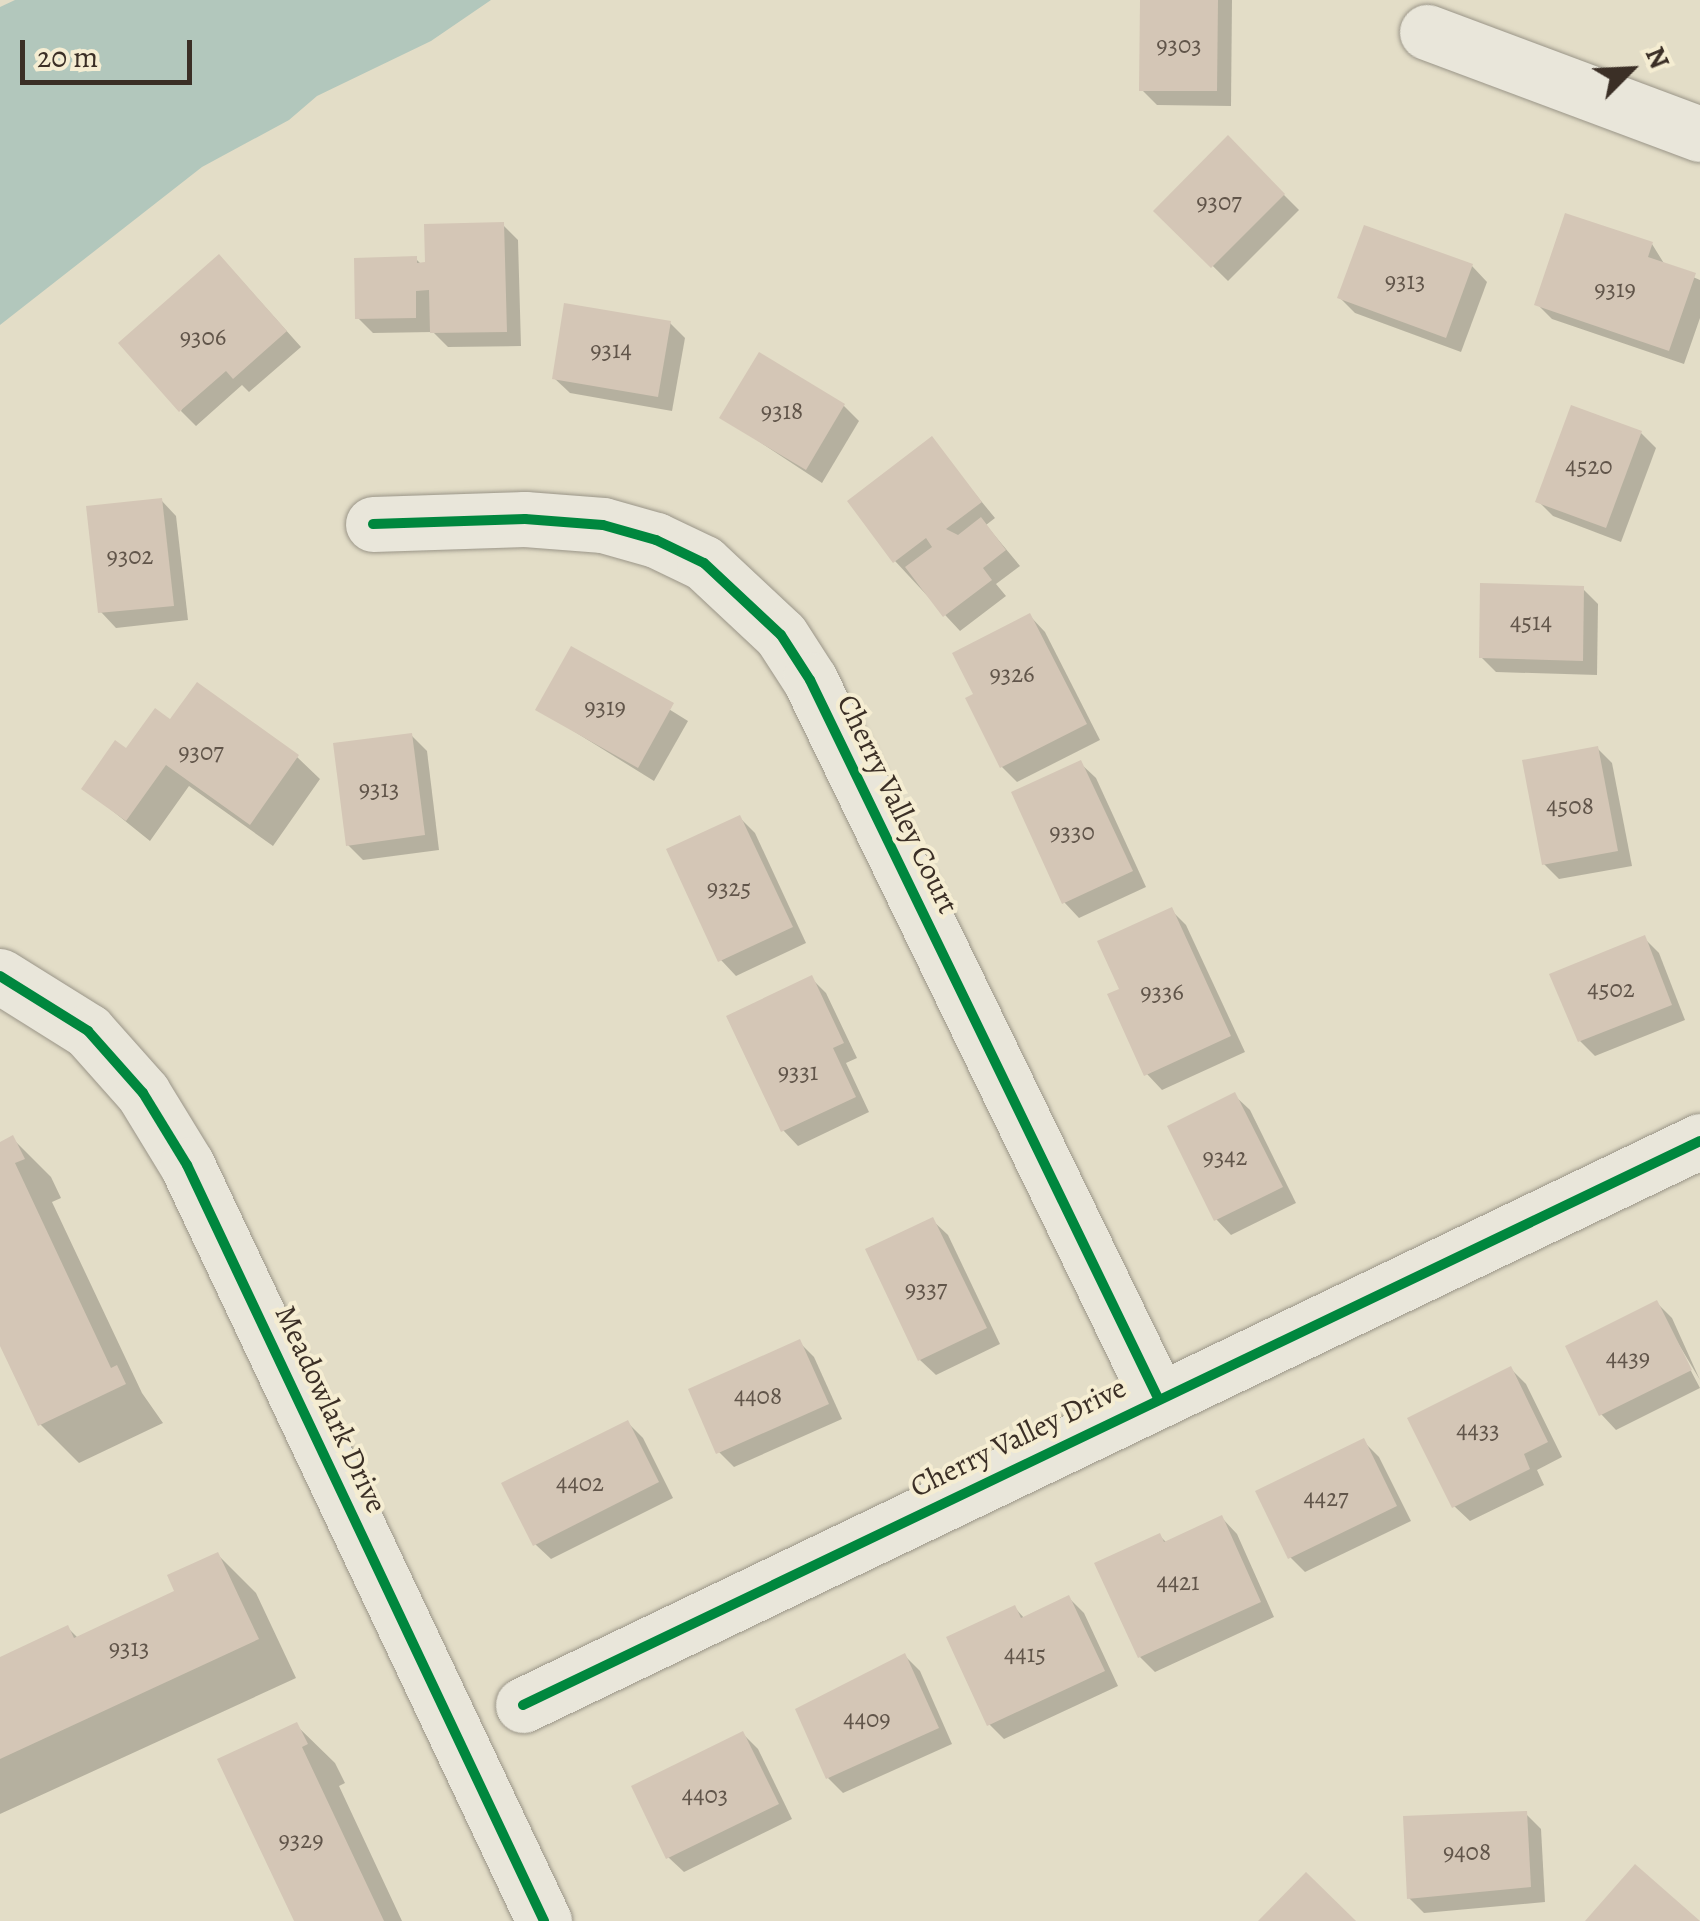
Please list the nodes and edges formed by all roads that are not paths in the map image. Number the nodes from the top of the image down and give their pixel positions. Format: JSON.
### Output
{"nodes":[{"id":1,"x":1427,"y":32,"type":"dead end"},
{"id":2,"x":1700,"y":134,"type":"edge"},
{"id":3,"x":374,"y":524,"type":"dead end"},
{"id":4,"x":0,"y":976,"type":"edge"},
{"id":5,"x":1700,"y":1141,"type":"edge"},
{"id":6,"x":1158,"y":1398,"type":"junction"},
{"id":7,"x":523,"y":1705,"type":"dead end"},
{"id":8,"x":544,"y":1921,"type":"edge"}],
"edges":[{"from":1,"to":2,"type":"street"},
{"from":3,"to":6,"type":"street","name":"Cherry Valley Court"},
{"from":4,"to":8,"type":"street","name":"Meadowlark Drive"},
{"from":5,"to":6,"type":"street","name":"Cherry Valley Drive"},
{"from":6,"to":7,"type":"street","name":"Cherry Valley Drive"}]}
